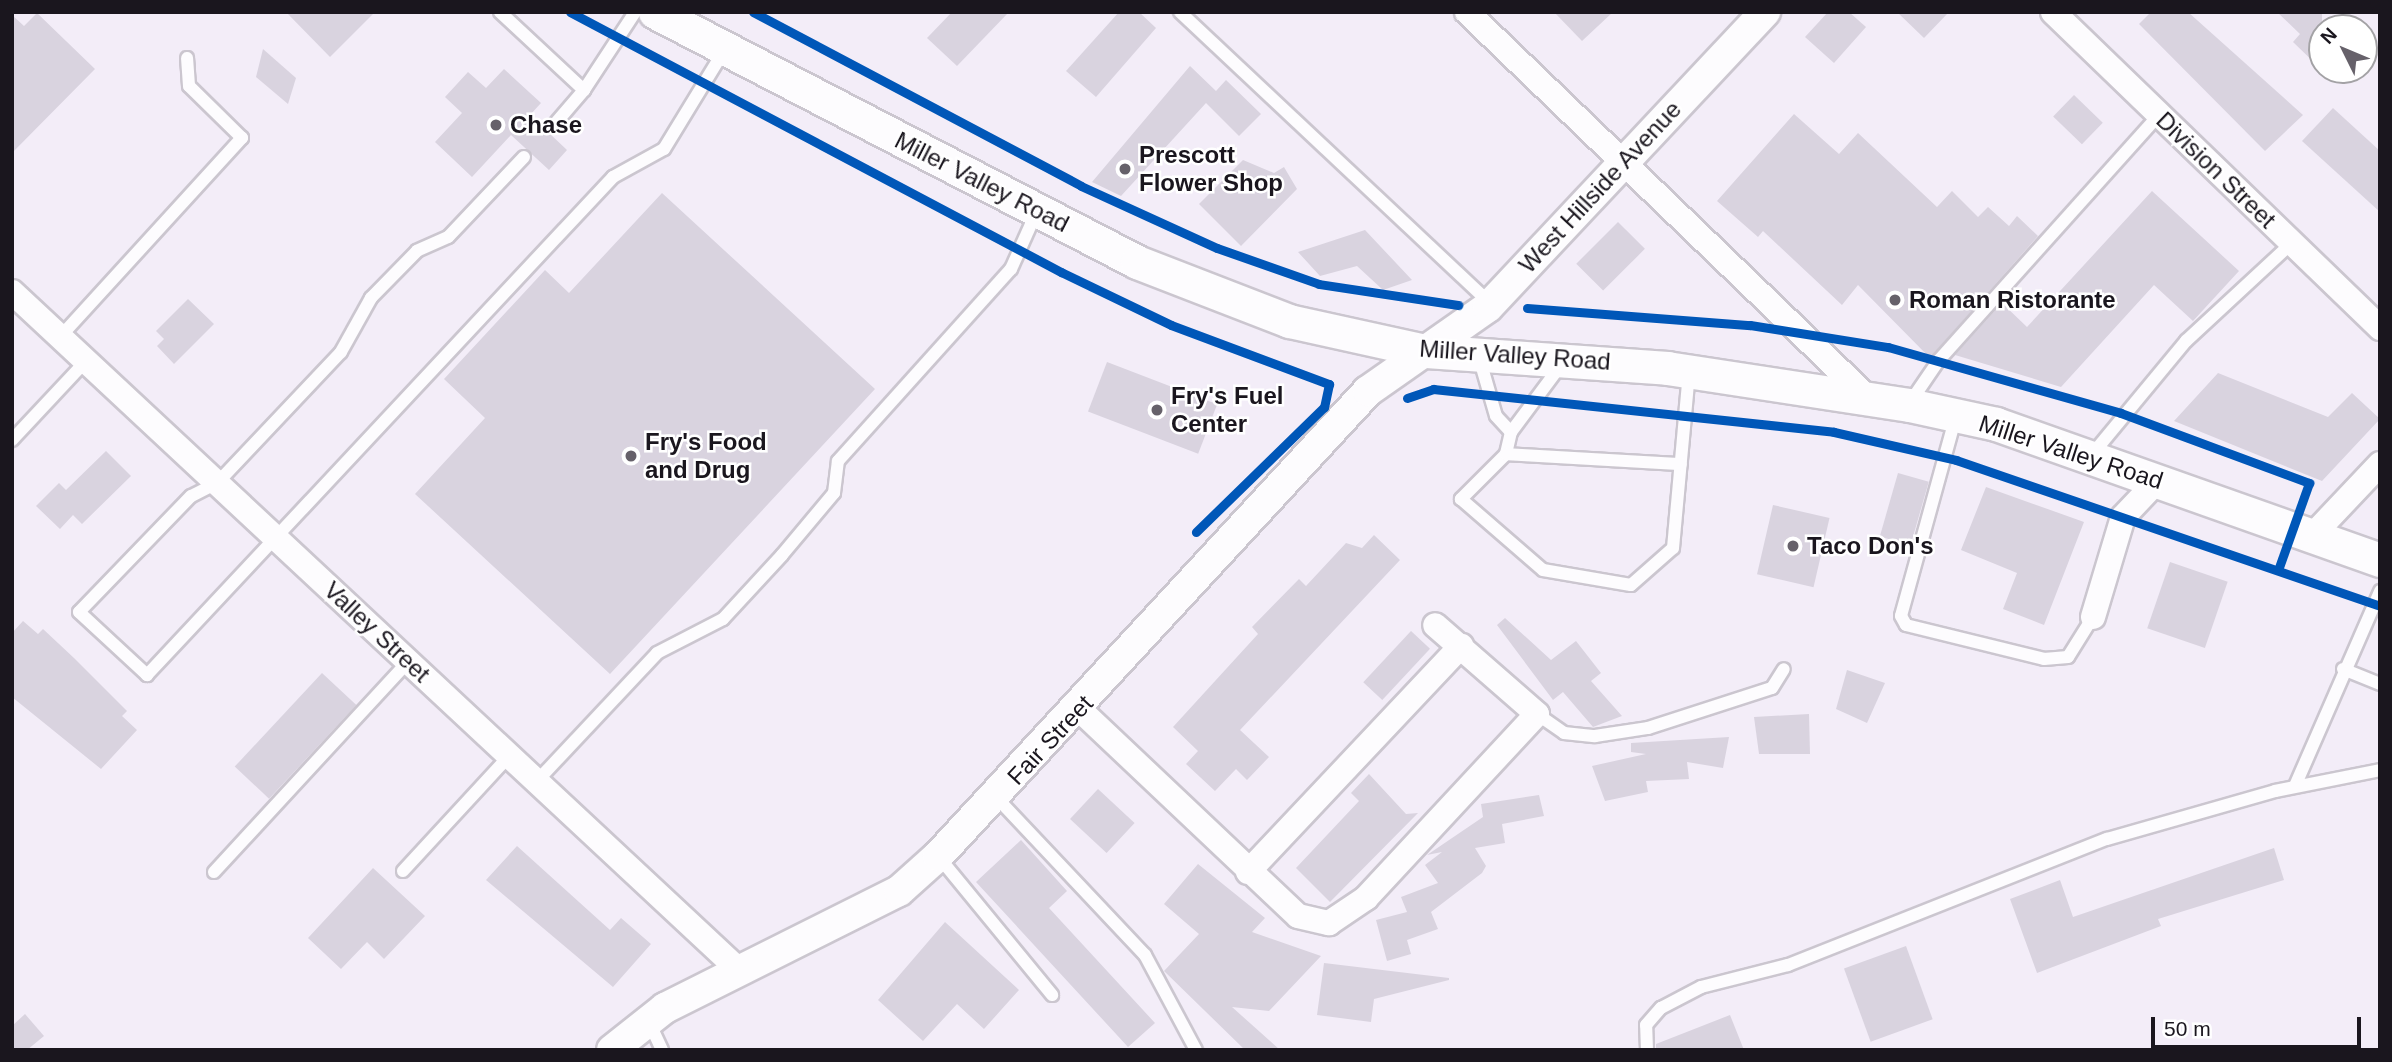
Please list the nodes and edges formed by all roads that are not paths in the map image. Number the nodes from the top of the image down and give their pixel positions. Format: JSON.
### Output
{"nodes":[{"id":1,"x":500,"y":12,"type":"edge"},
{"id":2,"x":635,"y":12,"type":"edge"},
{"id":3,"x":655,"y":12,"type":"edge"},
{"id":4,"x":1180,"y":12,"type":"edge"},
{"id":5,"x":1467,"y":12,"type":"edge"},
{"id":6,"x":2053,"y":12,"type":"edge"},
{"id":7,"x":1761,"y":14,"type":"edge"},
{"id":8,"x":726,"y":49,"type":"junction"},
{"id":9,"x":187,"y":58,"type":"dead end"},
{"id":10,"x":584,"y":90,"type":"junction"},
{"id":11,"x":2159,"y":115,"type":"junction"},
{"id":12,"x":554,"y":125,"type":"dead end"},
{"id":13,"x":524,"y":157,"type":"dead end"},
{"id":14,"x":1625,"y":160,"type":"junction"},
{"id":15,"x":1037,"y":210,"type":"junction"},
{"id":16,"x":2292,"y":243,"type":"junction"},
{"id":17,"x":12,"y":292,"type":"edge"},
{"id":18,"x":1491,"y":304,"type":"junction"},
{"id":19,"x":2380,"y":328,"type":"edge"},
{"id":20,"x":60,"y":337,"type":"junction"},
{"id":21,"x":1426,"y":351,"type":"junction"},
{"id":22,"x":1477,"y":351,"type":"junction"},
{"id":23,"x":1565,"y":359,"type":"junction"},
{"id":24,"x":86,"y":361,"type":"junction"},
{"id":25,"x":1689,"y":371,"type":"junction"},
{"id":26,"x":1865,"y":395,"type":"junction"},
{"id":27,"x":1909,"y":405,"type":"junction"},
{"id":28,"x":1956,"y":415,"type":"junction"},
{"id":29,"x":1511,"y":432,"type":"junction"},
{"id":30,"x":12,"y":440,"type":"edge"},
{"id":31,"x":1506,"y":454,"type":"junction"},
{"id":32,"x":2090,"y":457,"type":"junction"},
{"id":33,"x":1681,"y":464,"type":"junction"},
{"id":34,"x":2380,"y":464,"type":"edge"},
{"id":35,"x":2157,"y":481,"type":"junction"},
{"id":36,"x":217,"y":483,"type":"junction"},
{"id":37,"x":2312,"y":536,"type":"junction"},
{"id":38,"x":277,"y":538,"type":"junction"},
{"id":39,"x":2380,"y":560,"type":"edge"},
{"id":40,"x":2380,"y":591,"type":"edge"},
{"id":41,"x":2093,"y":617,"type":"joint"},
{"id":42,"x":1435,"y":625,"type":"dead end"},
{"id":43,"x":1461,"y":646,"type":"junction"},
{"id":44,"x":409,"y":662,"type":"junction"},
{"id":45,"x":1784,"y":669,"type":"dead end"},
{"id":46,"x":2343,"y":669,"type":"junction"},
{"id":47,"x":2380,"y":684,"type":"edge"},
{"id":48,"x":1079,"y":709,"type":"junction"},
{"id":49,"x":1537,"y":714,"type":"junction"},
{"id":50,"x":509,"y":755,"type":"junction"},
{"id":51,"x":2380,"y":770,"type":"edge"},
{"id":52,"x":537,"y":781,"type":"junction"},
{"id":53,"x":2295,"y":786,"type":"junction"},
{"id":54,"x":996,"y":797,"type":"junction"},
{"id":55,"x":938,"y":856,"type":"junction"},
{"id":56,"x":403,"y":871,"type":"dead end"},
{"id":57,"x":214,"y":872,"type":"dead end"},
{"id":58,"x":1248,"y":872,"type":"junction"},
{"id":59,"x":741,"y":972,"type":"junction"},
{"id":60,"x":1052,"y":995,"type":"dead end"},
{"id":61,"x":648,"y":1021,"type":"junction"},
{"id":62,"x":612,"y":1050,"type":"edge"},
{"id":63,"x":662,"y":1050,"type":"edge"},
{"id":64,"x":1196,"y":1050,"type":"edge"},
{"id":65,"x":1647,"y":1050,"type":"edge"}],
"edges":[{"from":1,"to":10,"type":"lane"},
{"from":2,"to":10,"type":"lane"},
{"from":3,"to":8,"type":"main road","name":"Miller Valley Road"},
{"from":4,"to":18,"type":"lane"},
{"from":5,"to":14,"type":"street"},
{"from":6,"to":11,"type":"street","name":"Division Street"},
{"from":7,"to":14,"type":"street","name":"West Hillside Avenue"},
{"from":8,"to":15,"type":"main road","name":"Miller Valley Road"},
{"from":8,"to":38,"type":"lane"},
{"from":9,"to":20,"type":"lane"},
{"from":10,"to":12,"type":"lane"},
{"from":11,"to":16,"type":"street","name":"Division Street"},
{"from":11,"to":27,"type":"lane"},
{"from":13,"to":36,"type":"lane"},
{"from":14,"to":18,"type":"street","name":"West Hillside Avenue"},
{"from":14,"to":26,"type":"street"},
{"from":15,"to":21,"type":"main road","name":"Miller Valley Road"},
{"from":15,"to":52,"type":"lane"},
{"from":16,"to":19,"type":"street","name":"Division Street"},
{"from":16,"to":32,"type":"lane"},
{"from":17,"to":20,"type":"street","name":"Valley Street"},
{"from":18,"to":21,"type":"street","name":"West Hillside Avenue"},
{"from":20,"to":24,"type":"street","name":"Valley Street"},
{"from":21,"to":22,"type":"main road","name":"Miller Valley Road"},
{"from":21,"to":48,"type":"street","name":"Fair Street"},
{"from":22,"to":23,"type":"main road","name":"Miller Valley Road"},
{"from":22,"to":29,"type":"lane"},
{"from":23,"to":25,"type":"main road","name":"Miller Valley Road"},
{"from":23,"to":29,"type":"lane"},
{"from":24,"to":30,"type":"lane"},
{"from":24,"to":36,"type":"street","name":"Valley Street"},
{"from":25,"to":26,"type":"main road","name":"Miller Valley Road"},
{"from":25,"to":33,"type":"lane"},
{"from":26,"to":27,"type":"main road","name":"Miller Valley Road"},
{"from":27,"to":28,"type":"main road","name":"Miller Valley Road"},
{"from":28,"to":32,"type":"main road","name":"Miller Valley Road"},
{"from":28,"to":41,"type":"lane"},
{"from":29,"to":31,"type":"lane"},
{"from":31,"to":33,"type":"lane"},
{"from":31,"to":33,"type":"lane"},
{"from":32,"to":35,"type":"main road","name":"Miller Valley Road"},
{"from":34,"to":37,"type":"street"},
{"from":35,"to":37,"type":"main road","name":"Miller Valley Road"},
{"from":35,"to":41,"type":"street"},
{"from":36,"to":38,"type":"street","name":"Valley Street"},
{"from":36,"to":38,"type":"lane"},
{"from":37,"to":39,"type":"main road","name":"Miller Valley Road"},
{"from":38,"to":44,"type":"street","name":"Valley Street"},
{"from":40,"to":46,"type":"lane"},
{"from":42,"to":43,"type":"street"},
{"from":43,"to":49,"type":"street"},
{"from":43,"to":58,"type":"street"},
{"from":44,"to":50,"type":"street","name":"Valley Street"},
{"from":44,"to":57,"type":"lane"},
{"from":45,"to":49,"type":"lane"},
{"from":46,"to":47,"type":"lane"},
{"from":46,"to":53,"type":"lane"},
{"from":48,"to":54,"type":"street","name":"Fair Street"},
{"from":48,"to":58,"type":"street"},
{"from":49,"to":58,"type":"street"},
{"from":50,"to":52,"type":"street","name":"Valley Street"},
{"from":50,"to":56,"type":"lane"},
{"from":51,"to":53,"type":"lane"},
{"from":52,"to":59,"type":"street","name":"Valley Street"},
{"from":53,"to":65,"type":"lane"},
{"from":54,"to":55,"type":"street","name":"Fair Street"},
{"from":54,"to":64,"type":"lane"},
{"from":55,"to":59,"type":"street","name":"Fair Street"},
{"from":55,"to":60,"type":"lane"},
{"from":59,"to":61,"type":"street","name":"Fair Street"},
{"from":61,"to":62,"type":"street","name":"Fair Street"},
{"from":61,"to":63,"type":"lane"}]}
